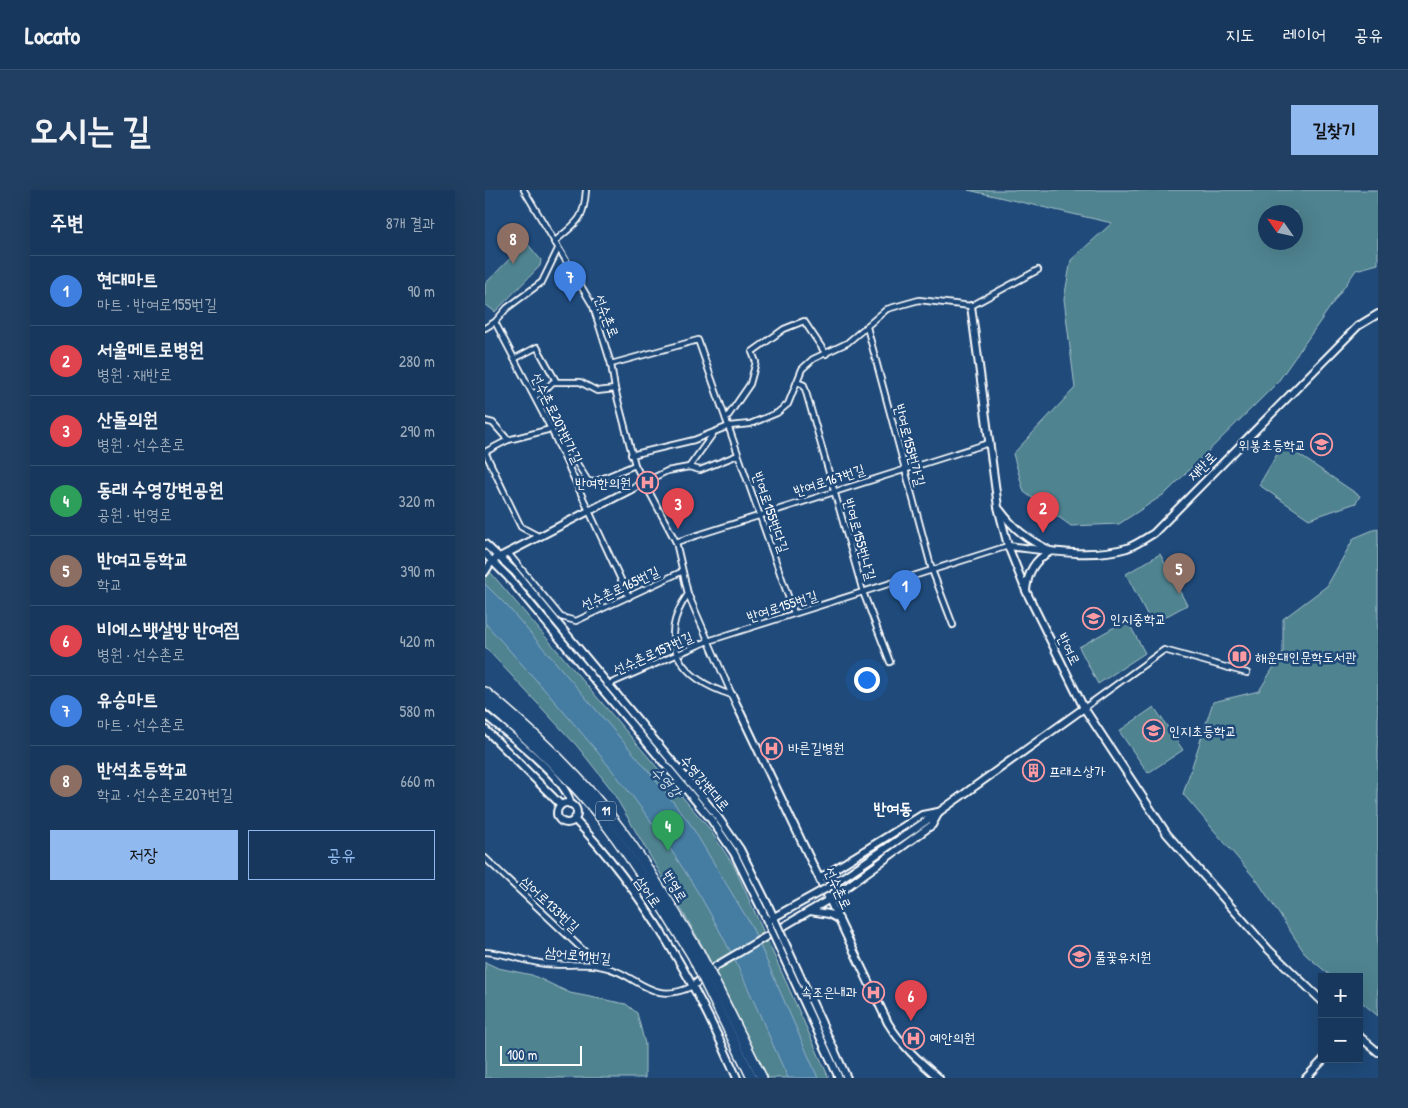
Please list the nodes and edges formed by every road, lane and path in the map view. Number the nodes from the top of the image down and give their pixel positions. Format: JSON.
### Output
{"nodes":[{"id":1,"x":524,"y":190,"type":"edge"},
{"id":2,"x":586,"y":190,"type":"edge"},
{"id":3,"x":554,"y":242,"type":"junction"},
{"id":4,"x":558,"y":249,"type":"junction"},
{"id":5,"x":1038,"y":270,"type":"dead end"},
{"id":6,"x":971,"y":306,"type":"junction"},
{"id":7,"x":1378,"y":314,"type":"edge"},
{"id":8,"x":495,"y":322,"type":"junction"},
{"id":9,"x":867,"y":327,"type":"junction"},
{"id":10,"x":485,"y":328,"type":"edge"},
{"id":11,"x":826,"y":354,"type":"junction"},
{"id":12,"x":515,"y":358,"type":"junction"},
{"id":13,"x":611,"y":364,"type":"junction"},
{"id":14,"x":556,"y":382,"type":"junction"},
{"id":15,"x":797,"y":382,"type":"junction"},
{"id":16,"x":615,"y":390,"type":"junction"},
{"id":17,"x":532,"y":392,"type":"junction"},
{"id":18,"x":726,"y":419,"type":"junction"},
{"id":19,"x":485,"y":421,"type":"edge"},
{"id":20,"x":729,"y":426,"type":"junction"},
{"id":21,"x":551,"y":429,"type":"junction"},
{"id":22,"x":714,"y":433,"type":"junction"},
{"id":23,"x":508,"y":440,"type":"junction"},
{"id":24,"x":989,"y":442,"type":"junction"},
{"id":25,"x":557,"y":443,"type":"junction"},
{"id":26,"x":485,"y":452,"type":"edge"},
{"id":27,"x":631,"y":455,"type":"junction"},
{"id":28,"x":738,"y":455,"type":"junction"},
{"id":29,"x":635,"y":465,"type":"junction"},
{"id":30,"x":689,"y":467,"type":"junction"},
{"id":31,"x":905,"y":469,"type":"junction"},
{"id":32,"x":643,"y":483,"type":"junction"},
{"id":33,"x":834,"y":490,"type":"junction"},
{"id":34,"x":998,"y":508,"type":"junction"},
{"id":35,"x":589,"y":511,"type":"junction"},
{"id":36,"x":760,"y":515,"type":"junction"},
{"id":37,"x":540,"y":537,"type":"junction"},
{"id":38,"x":676,"y":542,"type":"junction"},
{"id":39,"x":485,"y":544,"type":"edge"},
{"id":40,"x":1007,"y":546,"type":"junction"},
{"id":41,"x":1051,"y":551,"type":"junction"},
{"id":42,"x":508,"y":553,"type":"junction"},
{"id":43,"x":485,"y":554,"type":"edge"},
{"id":44,"x":500,"y":557,"type":"junction"},
{"id":45,"x":492,"y":561,"type":"junction"},
{"id":46,"x":932,"y":570,"type":"junction"},
{"id":47,"x":486,"y":571,"type":"edge"},
{"id":48,"x":681,"y":572,"type":"junction"},
{"id":49,"x":1026,"y":591,"type":"junction"},
{"id":50,"x":863,"y":592,"type":"junction"},
{"id":51,"x":687,"y":594,"type":"junction"},
{"id":52,"x":629,"y":597,"type":"junction"},
{"id":53,"x":794,"y":613,"type":"junction"},
{"id":54,"x":953,"y":625,"type":"dead end"},
{"id":55,"x":708,"y":641,"type":"junction"},
{"id":56,"x":675,"y":654,"type":"junction"},
{"id":57,"x":890,"y":662,"type":"dead end"},
{"id":58,"x":1247,"y":673,"type":"dead end"},
{"id":59,"x":607,"y":685,"type":"junction"},
{"id":60,"x":485,"y":692,"type":"edge"},
{"id":61,"x":732,"y":695,"type":"junction"},
{"id":62,"x":485,"y":702,"type":"edge"},
{"id":63,"x":1084,"y":708,"type":"junction"},
{"id":64,"x":485,"y":715,"type":"edge"},
{"id":65,"x":485,"y":729,"type":"edge"},
{"id":66,"x":569,"y":804,"type":"junction"},
{"id":67,"x":561,"y":805,"type":"junction"},
{"id":68,"x":939,"y":812,"type":"junction"},
{"id":69,"x":574,"y":819,"type":"junction"},
{"id":70,"x":485,"y":858,"type":"edge"},
{"id":71,"x":820,"y":878,"type":"junction"},
{"id":72,"x":830,"y":899,"type":"junction"},
{"id":73,"x":810,"y":911,"type":"junction"},
{"id":74,"x":773,"y":918,"type":"junction"},
{"id":75,"x":839,"y":919,"type":"junction"},
{"id":76,"x":767,"y":921,"type":"junction"},
{"id":77,"x":485,"y":952,"type":"edge"},
{"id":78,"x":695,"y":954,"type":"junction"},
{"id":79,"x":600,"y":966,"type":"junction"},
{"id":80,"x":711,"y":983,"type":"junction"},
{"id":81,"x":693,"y":986,"type":"junction"},
{"id":82,"x":1318,"y":997,"type":"edge"},
{"id":83,"x":1363,"y":1039,"type":"edge"},
{"id":84,"x":1378,"y":1052,"type":"edge"},
{"id":85,"x":1320,"y":1063,"type":"edge"},
{"id":86,"x":737,"y":1078,"type":"edge"},
{"id":87,"x":752,"y":1078,"type":"edge"},
{"id":88,"x":762,"y":1078,"type":"edge"},
{"id":89,"x":839,"y":1078,"type":"edge"},
{"id":90,"x":847,"y":1078,"type":"edge"},
{"id":91,"x":939,"y":1078,"type":"edge"},
{"id":92,"x":1306,"y":1078,"type":"edge"}],
"edges":[{"from":1,"to":3,"type":"street","name":"선수촌로"},
{"from":2,"to":3,"type":"street"},
{"from":3,"to":4,"type":"street","name":"선수촌로"},
{"from":4,"to":8,"type":"street"},
{"from":4,"to":13,"type":"street","name":"선수촌로"},
{"from":5,"to":6,"type":"street"},
{"from":6,"to":9,"type":"street"},
{"from":6,"to":24,"type":"main road","name":"반여로"},
{"from":7,"to":41,"type":"main road","name":"재반로"},
{"from":8,"to":10,"type":"street"},
{"from":8,"to":12,"type":"street","name":"선수촌로207번가길"},
{"from":9,"to":11,"type":"street"},
{"from":9,"to":31,"type":"street","name":"반여로155번가길"},
{"from":11,"to":15,"type":"street"},
{"from":11,"to":18,"type":"street"},
{"from":12,"to":14,"type":"street"},
{"from":12,"to":17,"type":"street","name":"선수촌로207번가길"},
{"from":13,"to":16,"type":"street","name":"선수촌로"},
{"from":13,"to":18,"type":"street","name":"반여로155번다길"},
{"from":14,"to":16,"type":"street"},
{"from":14,"to":17,"type":"street"},
{"from":15,"to":20,"type":"street"},
{"from":15,"to":33,"type":"street","name":"반여로155번나길"},
{"from":16,"to":27,"type":"street","name":"선수촌로"},
{"from":17,"to":21,"type":"street","name":"선수촌로207번가길"},
{"from":18,"to":20,"type":"street","name":"반여로155번다길"},
{"from":19,"to":23,"type":"street"},
{"from":20,"to":22,"type":"street"},
{"from":20,"to":28,"type":"street","name":"반여로155번다길"},
{"from":21,"to":23,"type":"street"},
{"from":21,"to":25,"type":"street","name":"선수촌로207번가길"},
{"from":22,"to":27,"type":"street"},
{"from":22,"to":30,"type":"street"},
{"from":23,"to":26,"type":"street"},
{"from":24,"to":31,"type":"street","name":"반여로167번길"},
{"from":24,"to":34,"type":"main road","name":"반여로"},
{"from":25,"to":29,"type":"street"},
{"from":25,"to":35,"type":"street","name":"선수촌로207번가길"},
{"from":26,"to":37,"type":"street"},
{"from":27,"to":29,"type":"street","name":"선수촌로"},
{"from":28,"to":30,"type":"street"},
{"from":28,"to":36,"type":"street","name":"반여로155번다길"},
{"from":29,"to":32,"type":"street","name":"선수촌로"},
{"from":30,"to":32,"type":"street"},
{"from":31,"to":33,"type":"street","name":"반여로167번길"},
{"from":31,"to":46,"type":"street","name":"반여로155번가길"},
{"from":32,"to":35,"type":"main road"},
{"from":32,"to":38,"type":"street","name":"선수촌로"},
{"from":33,"to":36,"type":"street","name":"반여로167번길"},
{"from":33,"to":50,"type":"street","name":"반여로155번나길"},
{"from":34,"to":40,"type":"main road","name":"반여로"},
{"from":34,"to":41,"type":"main road"},
{"from":35,"to":37,"type":"main road"},
{"from":35,"to":52,"type":"street","name":"선수촌로207번가길"},
{"from":36,"to":38,"type":"street","name":"반여로167번길"},
{"from":36,"to":53,"type":"street","name":"반여로155번다길"},
{"from":37,"to":42,"type":"main road"},
{"from":38,"to":48,"type":"street","name":"선수촌로"},
{"from":39,"to":44,"type":"main road","name":"수영강변대로"},
{"from":40,"to":41,"type":"main road","name":"재반로"},
{"from":40,"to":46,"type":"street","name":"반여로155번길"},
{"from":40,"to":49,"type":"main road","name":"반여로"},
{"from":41,"to":49,"type":"main road"},
{"from":42,"to":44,"type":"main road"},
{"from":42,"to":52,"type":"street","name":"선수촌로165번길"},
{"from":43,"to":45,"type":"main road","name":"수영강변대로"},
{"from":44,"to":45,"type":"main road"},
{"from":44,"to":59,"type":"main road","name":"수영강변대로"},
{"from":45,"to":47,"type":"main road"},
{"from":45,"to":76,"type":"main road","name":"수영강변대로","bridge":true},
{"from":46,"to":50,"type":"street","name":"반여로155번길"},
{"from":46,"to":54,"type":"street"},
{"from":48,"to":51,"type":"street","name":"선수촌로"},
{"from":48,"to":52,"type":"street","name":"선수촌로165번길"},
{"from":49,"to":63,"type":"main road","name":"반여로"},
{"from":50,"to":53,"type":"street","name":"반여로155번길"},
{"from":50,"to":57,"type":"street"},
{"from":51,"to":55,"type":"street","name":"선수촌로"},
{"from":51,"to":56,"type":"street"},
{"from":53,"to":55,"type":"street","name":"반여로155번길"},
{"from":55,"to":56,"type":"street","name":"선수촌로157번길"},
{"from":55,"to":61,"type":"street","name":"선수촌로"},
{"from":56,"to":59,"type":"street","name":"선수촌로157번길"},
{"from":56,"to":61,"type":"street"},
{"from":58,"to":63,"type":"street"},
{"from":59,"to":74,"type":"main road","name":"수영강변대로","bridge":true},
{"from":60,"to":78,"type":"highway","name":"번영로","number":"11"},
{"from":61,"to":71,"type":"main road","name":"선수촌로"},
{"from":62,"to":78,"type":"highway","name":"번영로","number":"11"},
{"from":63,"to":68,"type":"main road"},
{"from":63,"to":82,"type":"main road","name":"반여로"},
{"from":64,"to":66,"type":"main road"},
{"from":65,"to":67,"type":"main road"},
{"from":66,"to":67,"type":"main road"},
{"from":66,"to":69,"type":"main road"},
{"from":67,"to":69,"type":"main road"},
{"from":68,"to":71,"type":"main road"},
{"from":68,"to":72,"type":"main road"},
{"from":68,"to":74,"type":"main road","bridge":true},
{"from":69,"to":81,"type":"main road","name":"삼어로"},
{"from":70,"to":79,"type":"street","name":"삼어로133번길"},
{"from":71,"to":72,"type":"main road","name":"선수촌로"},
{"from":72,"to":73,"type":"main road"},
{"from":72,"to":75,"type":"main road","name":"선수촌로"},
{"from":73,"to":75,"type":"main road"},
{"from":73,"to":81,"type":"main road"},
{"from":74,"to":76,"type":"main road","bridge":true},
{"from":74,"to":90,"type":"main road","name":"수영강변대로","bridge":true},
{"from":75,"to":91,"type":"main road","name":"선수촌로"},
{"from":76,"to":89,"type":"main road","name":"수영강변대로","bridge":true},
{"from":77,"to":79,"type":"street","name":"삼어로91번길"},
{"from":78,"to":80,"type":"highway","name":"번영로","number":"11","bridge":true},
{"from":79,"to":81,"type":"street","name":"삼어로91번길"},
{"from":80,"to":87,"type":"highway","name":"번영로","number":"11"},
{"from":80,"to":88,"type":"highway","name":"번영로","number":"11"},
{"from":81,"to":86,"type":"main road","name":"삼어로"},
{"from":83,"to":84,"type":"main road"},
{"from":85,"to":92,"type":"main road"}]}
